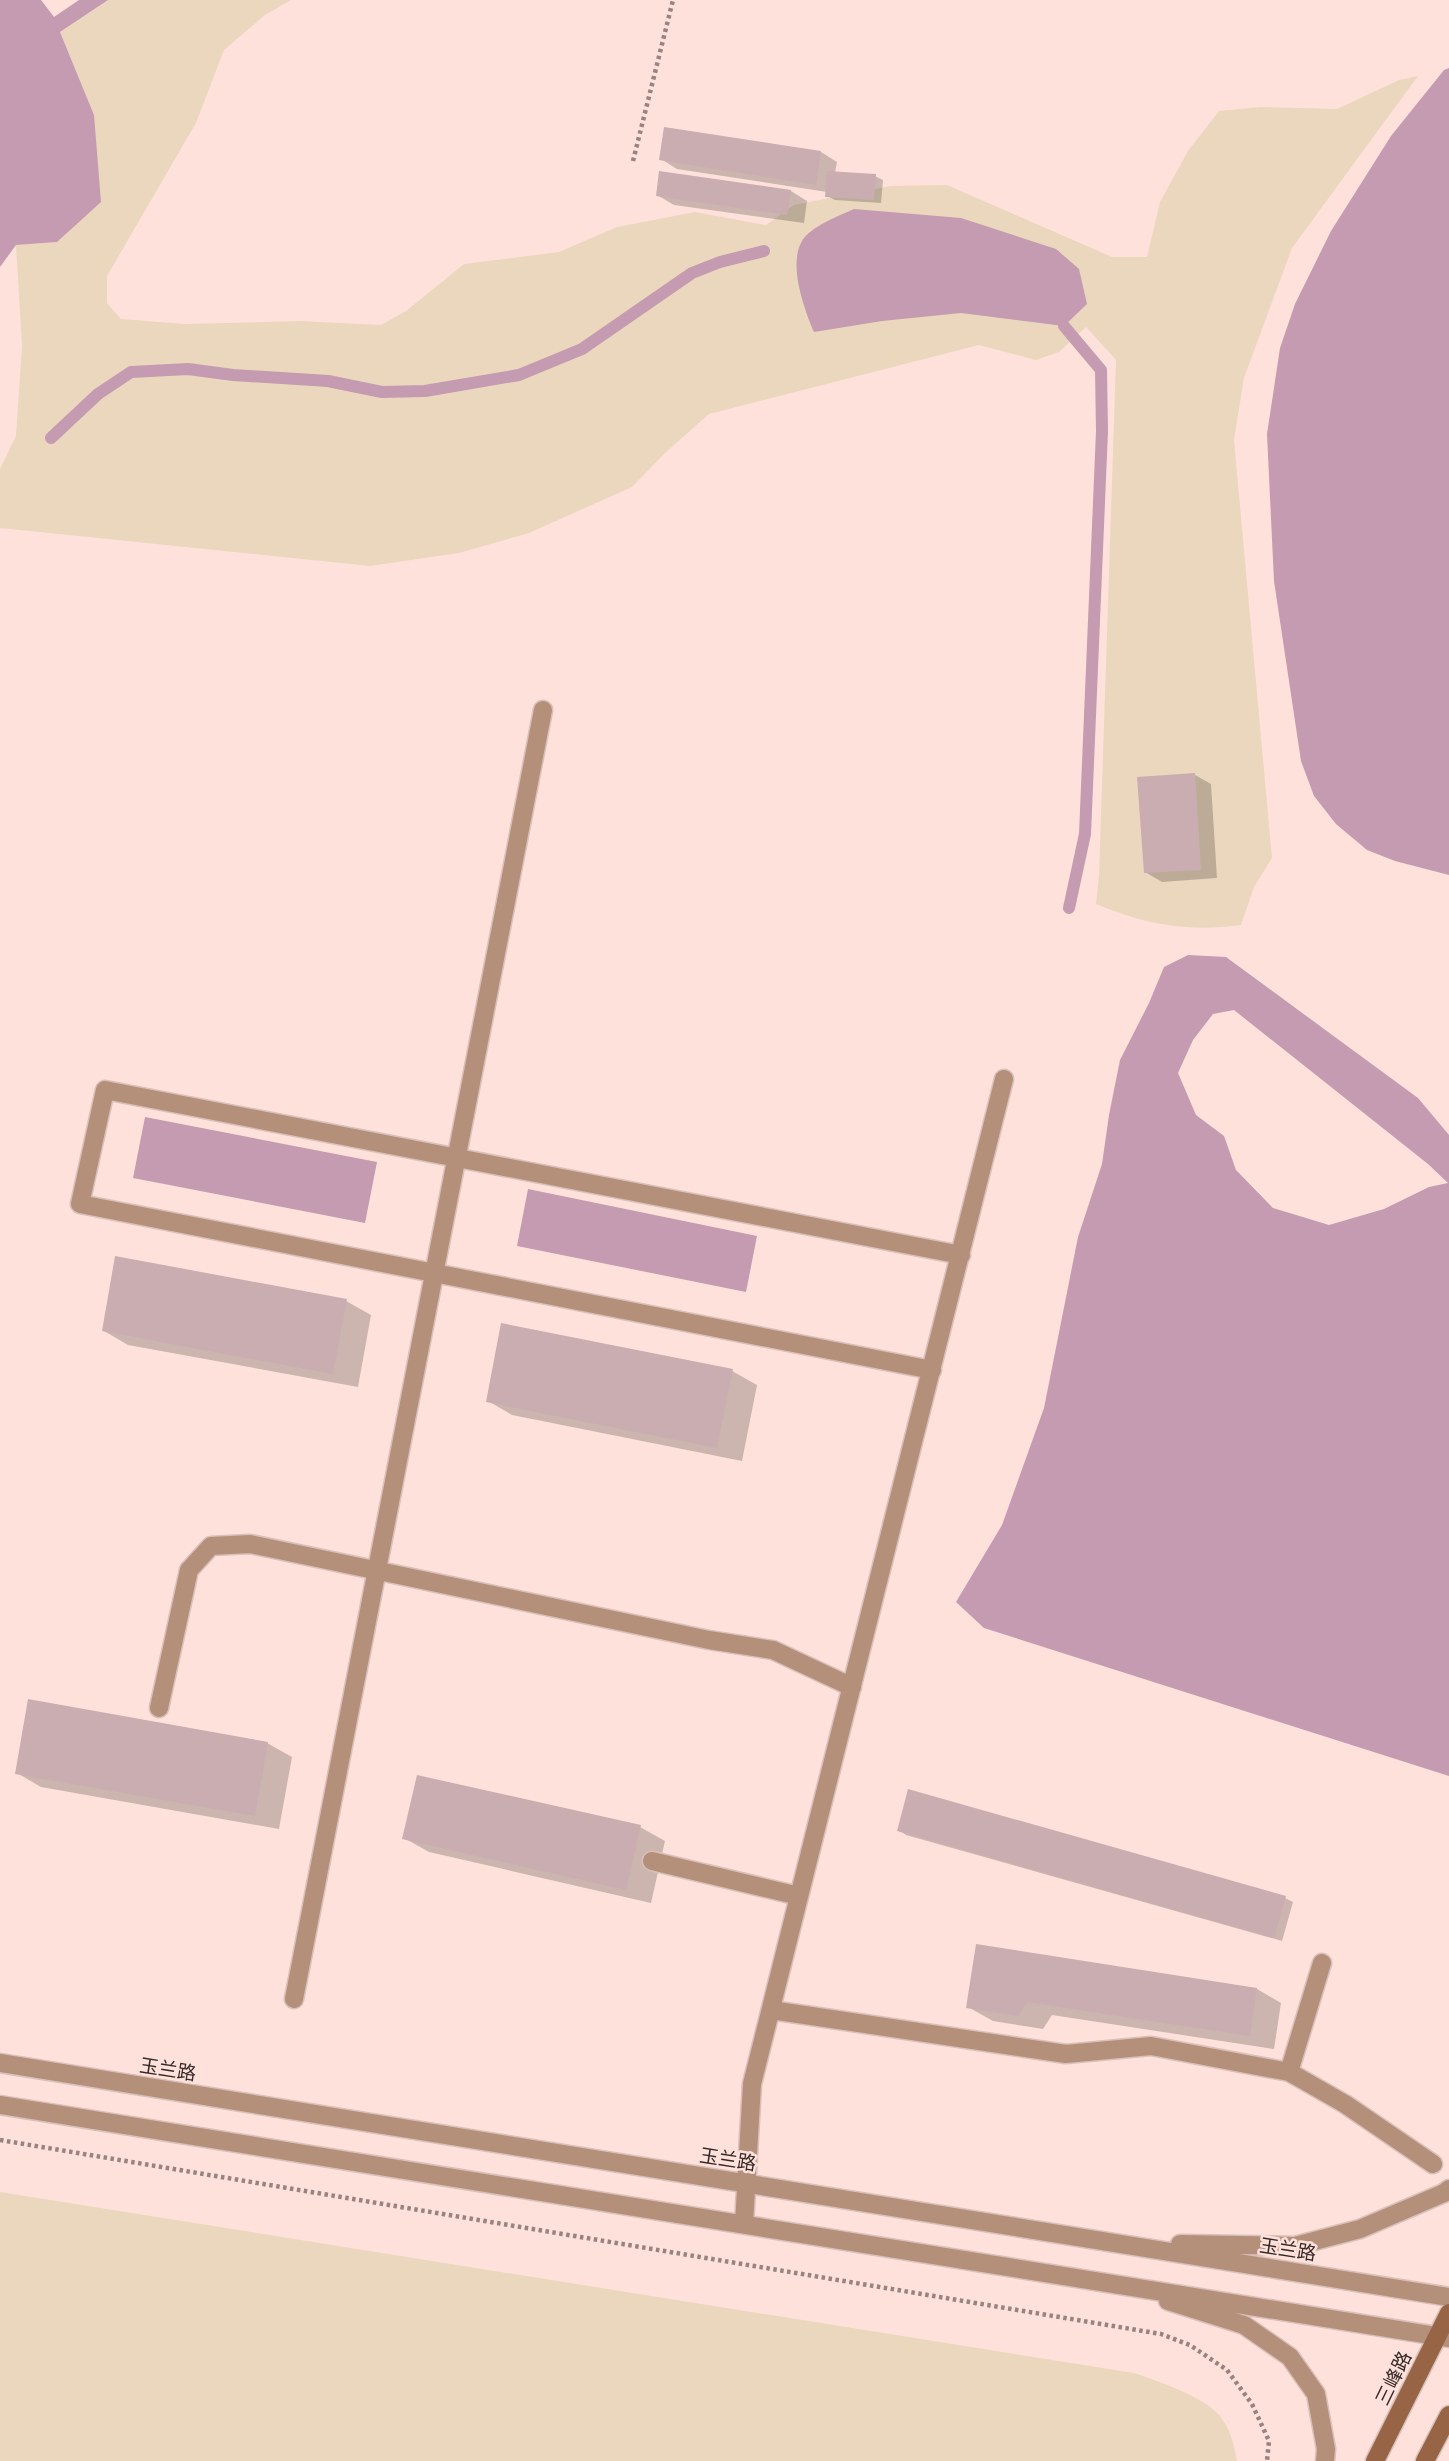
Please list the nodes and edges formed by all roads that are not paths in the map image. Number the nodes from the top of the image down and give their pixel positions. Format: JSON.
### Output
{"nodes":[{"id":1,"x":542,"y":710,"type":"dead end"},
{"id":2,"x":1004,"y":1079,"type":"dead end"},
{"id":3,"x":456,"y":1157,"type":"junction"},
{"id":4,"x":961,"y":1255,"type":"junction"},
{"id":5,"x":434,"y":1273,"type":"junction"},
{"id":6,"x":932,"y":1370,"type":"junction"},
{"id":7,"x":376,"y":1570,"type":"junction"},
{"id":8,"x":852,"y":1687,"type":"junction"},
{"id":9,"x":159,"y":1708,"type":"dead end"},
{"id":10,"x":652,"y":1861,"type":"dead end"},
{"id":11,"x":799,"y":1896,"type":"junction"},
{"id":12,"x":1322,"y":1962,"type":"dead end"},
{"id":13,"x":294,"y":1998,"type":"dead end"},
{"id":14,"x":771,"y":2010,"type":"junction"},
{"id":15,"x":0,"y":2063,"type":"edge"},
{"id":16,"x":1289,"y":2072,"type":"junction"},
{"id":17,"x":0,"y":2105,"type":"edge"},
{"id":18,"x":1433,"y":2164,"type":"dead end"},
{"id":19,"x":747,"y":2183,"type":"junction"},
{"id":20,"x":1449,"y":2189,"type":"edge"},
{"id":21,"x":744,"y":2224,"type":"junction"},
{"id":22,"x":1119,"y":2243,"type":"junction"},
{"id":23,"x":1111,"y":2283,"type":"junction"},
{"id":24,"x":1449,"y":2297,"type":"edge"},
{"id":25,"x":1449,"y":2313,"type":"edge"},
{"id":26,"x":1443,"y":2336,"type":"edge"},
{"id":27,"x":1449,"y":2415,"type":"edge"},
{"id":28,"x":1325,"y":2461,"type":"edge"},
{"id":29,"x":1375,"y":2461,"type":"edge"},
{"id":30,"x":1425,"y":2461,"type":"edge"}],
"edges":[{"from":1,"to":3,"type":"street"},
{"from":2,"to":4,"type":"street"},
{"from":3,"to":4,"type":"street"},
{"from":3,"to":5,"type":"street"},
{"from":3,"to":5,"type":"street"},
{"from":4,"to":6,"type":"street"},
{"from":5,"to":6,"type":"street"},
{"from":5,"to":7,"type":"street"},
{"from":6,"to":8,"type":"street"},
{"from":7,"to":8,"type":"street"},
{"from":7,"to":9,"type":"street"},
{"from":7,"to":13,"type":"street"},
{"from":8,"to":11,"type":"street"},
{"from":10,"to":11,"type":"street"},
{"from":11,"to":14,"type":"street"},
{"from":12,"to":16,"type":"street"},
{"from":14,"to":16,"type":"street"},
{"from":14,"to":19,"type":"street"},
{"from":15,"to":19,"type":"street","name":"玉兰路"},
{"from":16,"to":18,"type":"street"},
{"from":17,"to":21,"type":"street"},
{"from":19,"to":21,"type":"street"},
{"from":19,"to":22,"type":"street","name":"玉兰路"},
{"from":20,"to":22,"type":"street"},
{"from":21,"to":23,"type":"street"},
{"from":22,"to":24,"type":"street","name":"玉兰路"},
{"from":23,"to":26,"type":"street"},
{"from":23,"to":28,"type":"street"},
{"from":25,"to":26,"type":"main road","name":"三峰路"},
{"from":26,"to":29,"type":"main road","name":"三峰路"},
{"from":27,"to":30,"type":"main road"}]}
